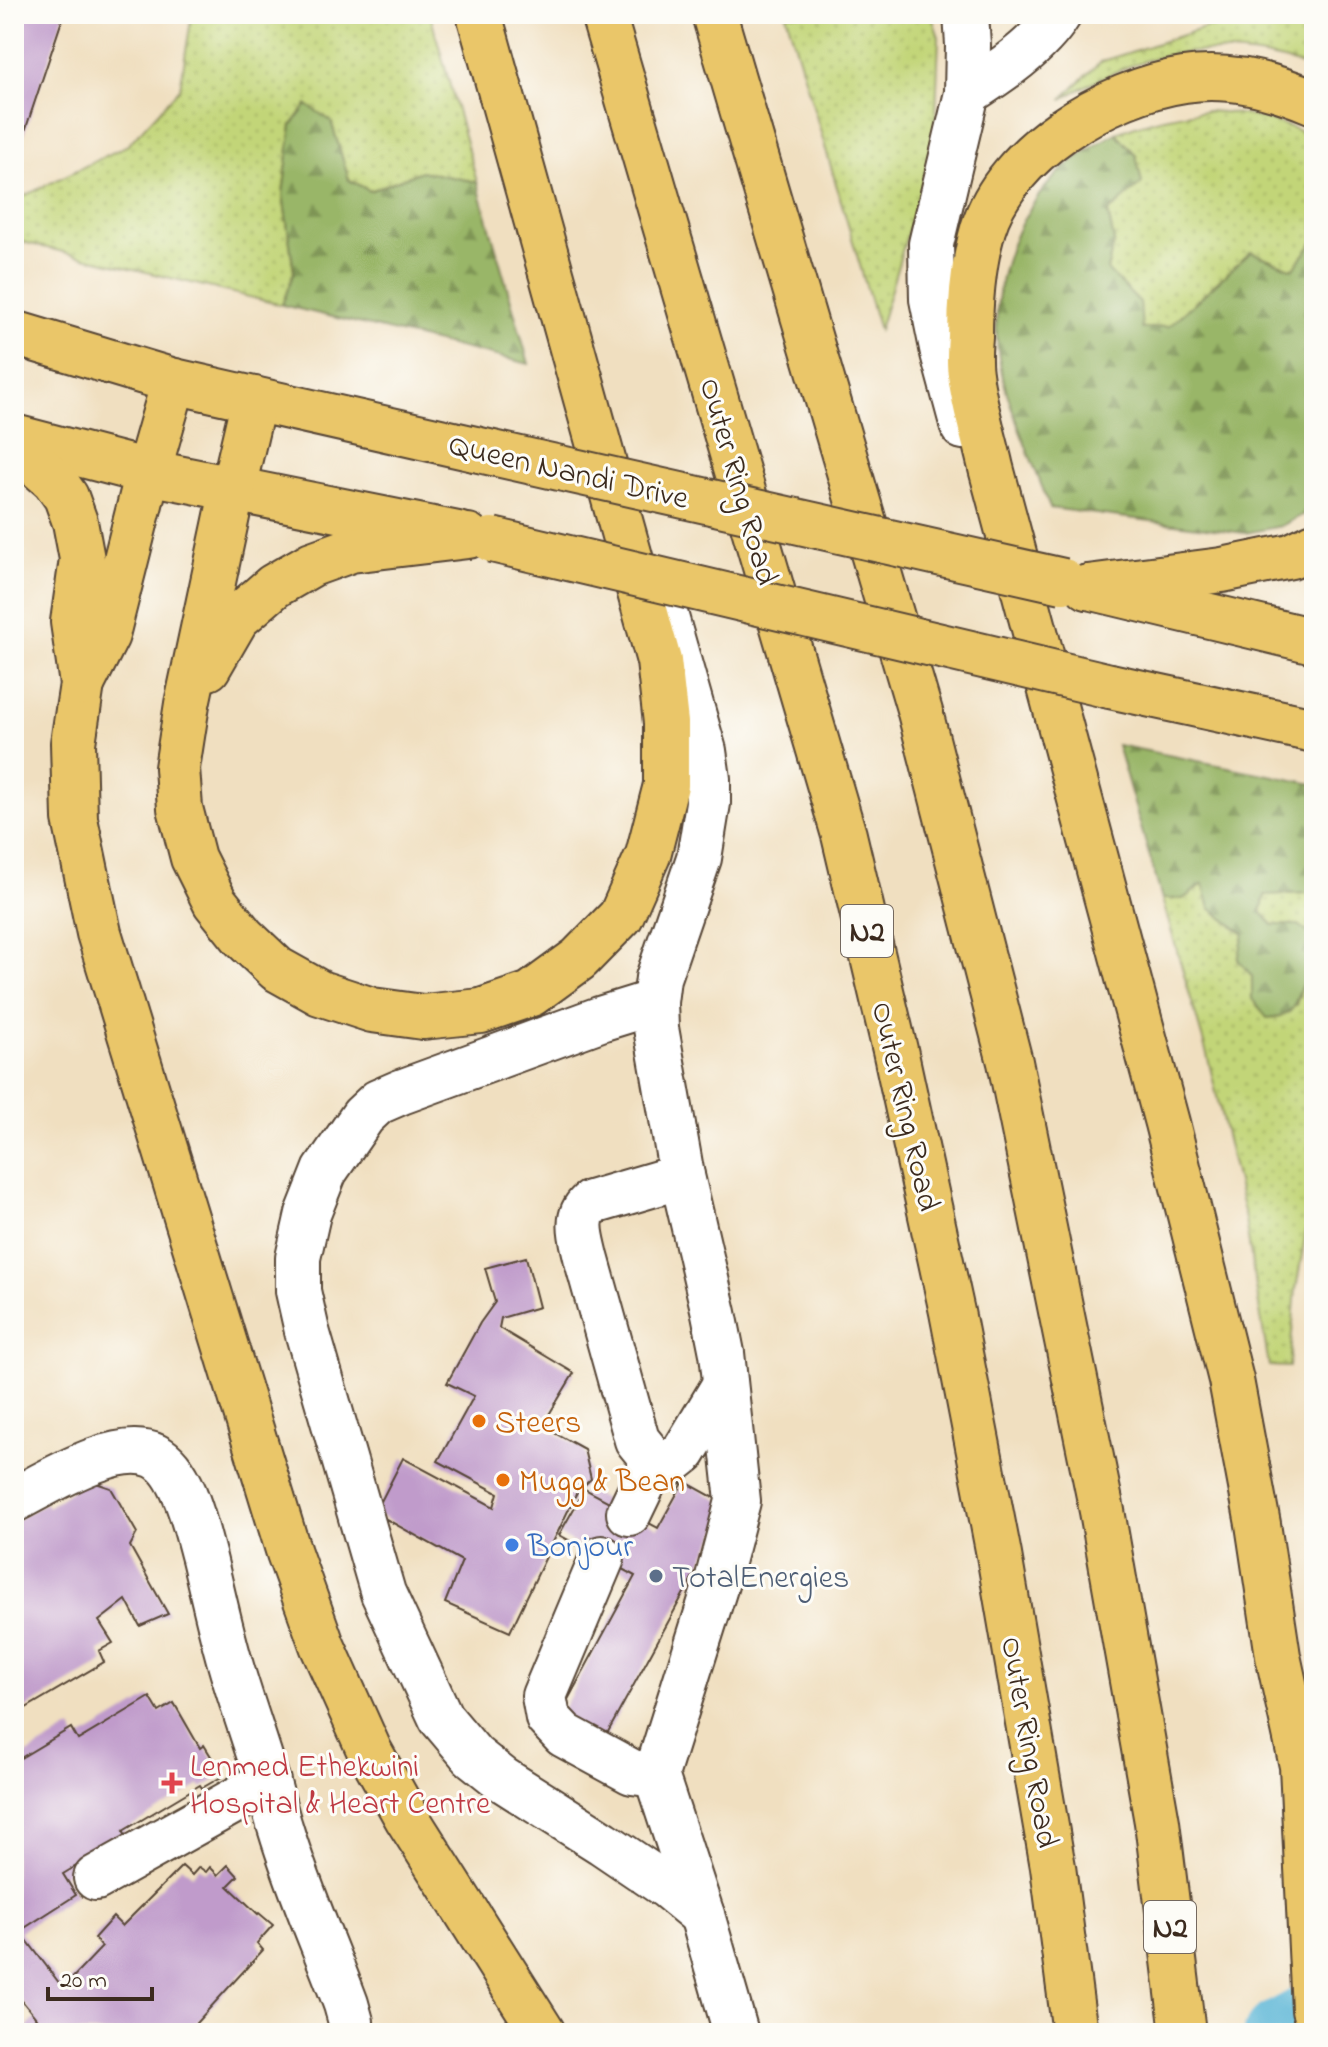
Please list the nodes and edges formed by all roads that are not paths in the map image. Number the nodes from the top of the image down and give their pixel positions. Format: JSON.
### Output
{"nodes":[{"id":1,"x":479,"y":14,"type":"edge"},
{"id":2,"x":603,"y":14,"type":"edge"},
{"id":3,"x":714,"y":14,"type":"edge"},
{"id":4,"x":966,"y":14,"type":"edge"},
{"id":5,"x":1059,"y":14,"type":"edge"},
{"id":6,"x":967,"y":93,"type":"junction"},
{"id":7,"x":1314,"y":102,"type":"edge"},
{"id":8,"x":519,"y":160,"type":"junction"},
{"id":9,"x":14,"y":333,"type":"edge"},
{"id":10,"x":174,"y":381,"type":"junction"},
{"id":11,"x":254,"y":399,"type":"junction"},
{"id":12,"x":14,"y":437,"type":"edge"},
{"id":13,"x":14,"y":448,"type":"edge"},
{"id":14,"x":148,"y":472,"type":"junction"},
{"id":15,"x":233,"y":488,"type":"junction"},
{"id":16,"x":480,"y":538,"type":"junction"},
{"id":17,"x":1314,"y":545,"type":"edge"},
{"id":18,"x":1015,"y":561,"type":"junction"},
{"id":19,"x":1076,"y":584,"type":"junction"},
{"id":20,"x":1314,"y":641,"type":"edge"},
{"id":21,"x":82,"y":684,"type":"junction"},
{"id":22,"x":187,"y":704,"type":"junction"},
{"id":23,"x":1314,"y":730,"type":"edge"},
{"id":24,"x":655,"y":1002,"type":"junction"},
{"id":25,"x":682,"y":1176,"type":"junction"},
{"id":26,"x":725,"y":1384,"type":"junction"},
{"id":27,"x":654,"y":1461,"type":"junction"},
{"id":28,"x":14,"y":1500,"type":"edge"},
{"id":29,"x":629,"y":1513,"type":"dead end"},
{"id":30,"x":602,"y":1558,"type":"dead end"},
{"id":31,"x":1314,"y":1725,"type":"edge"},
{"id":32,"x":1302,"y":1766,"type":"junction"},
{"id":33,"x":656,"y":1775,"type":"junction"},
{"id":34,"x":268,"y":1782,"type":"junction"},
{"id":35,"x":96,"y":1878,"type":"dead end"},
{"id":36,"x":702,"y":1915,"type":"junction"},
{"id":37,"x":1314,"y":2010,"type":"edge"},
{"id":38,"x":351,"y":2022,"type":"dead end"},
{"id":39,"x":543,"y":2033,"type":"edge"},
{"id":40,"x":736,"y":2033,"type":"edge"},
{"id":41,"x":1075,"y":2033,"type":"edge"},
{"id":42,"x":1183,"y":2033,"type":"edge"}],
"edges":[{"from":1,"to":8,"type":"main road"},
{"from":2,"to":41,"type":"main road","name":"Outer Ring Road","number":"N2"},
{"from":3,"to":42,"type":"main road","number":"N2"},
{"from":4,"to":6,"type":"lane"},
{"from":5,"to":6,"type":"lane"},
{"from":6,"to":18,"type":"lane"},
{"from":7,"to":18,"type":"main road"},
{"from":8,"to":22,"type":"main road"},
{"from":8,"to":24,"type":"lane"},
{"from":9,"to":10,"type":"main road","name":"Queen Nandi Drive"},
{"from":10,"to":11,"type":"main road","name":"Queen Nandi Drive"},
{"from":10,"to":14,"type":"main road"},
{"from":11,"to":15,"type":"main road"},
{"from":11,"to":19,"type":"main road","name":"Queen Nandi Drive","bridge":true},
{"from":12,"to":14,"type":"main road"},
{"from":13,"to":21,"type":"main road"},
{"from":14,"to":15,"type":"main road"},
{"from":14,"to":21,"type":"main road"},
{"from":15,"to":16,"type":"main road"},
{"from":15,"to":22,"type":"main road"},
{"from":16,"to":22,"type":"main road"},
{"from":16,"to":23,"type":"main road","bridge":true},
{"from":17,"to":19,"type":"main road"},
{"from":18,"to":32,"type":"main road"},
{"from":19,"to":20,"type":"main road","name":"Queen Nandi Drive"},
{"from":21,"to":39,"type":"main road"},
{"from":24,"to":25,"type":"lane"},
{"from":24,"to":36,"type":"lane"},
{"from":25,"to":26,"type":"lane"},
{"from":25,"to":27,"type":"lane"},
{"from":26,"to":27,"type":"lane"},
{"from":26,"to":33,"type":"lane"},
{"from":27,"to":29,"type":"lane"},
{"from":28,"to":34,"type":"lane"},
{"from":30,"to":33,"type":"lane"},
{"from":31,"to":32,"type":"main road"},
{"from":32,"to":37,"type":"main road"},
{"from":33,"to":36,"type":"lane"},
{"from":34,"to":35,"type":"lane"},
{"from":34,"to":38,"type":"lane"},
{"from":36,"to":40,"type":"lane"}]}
